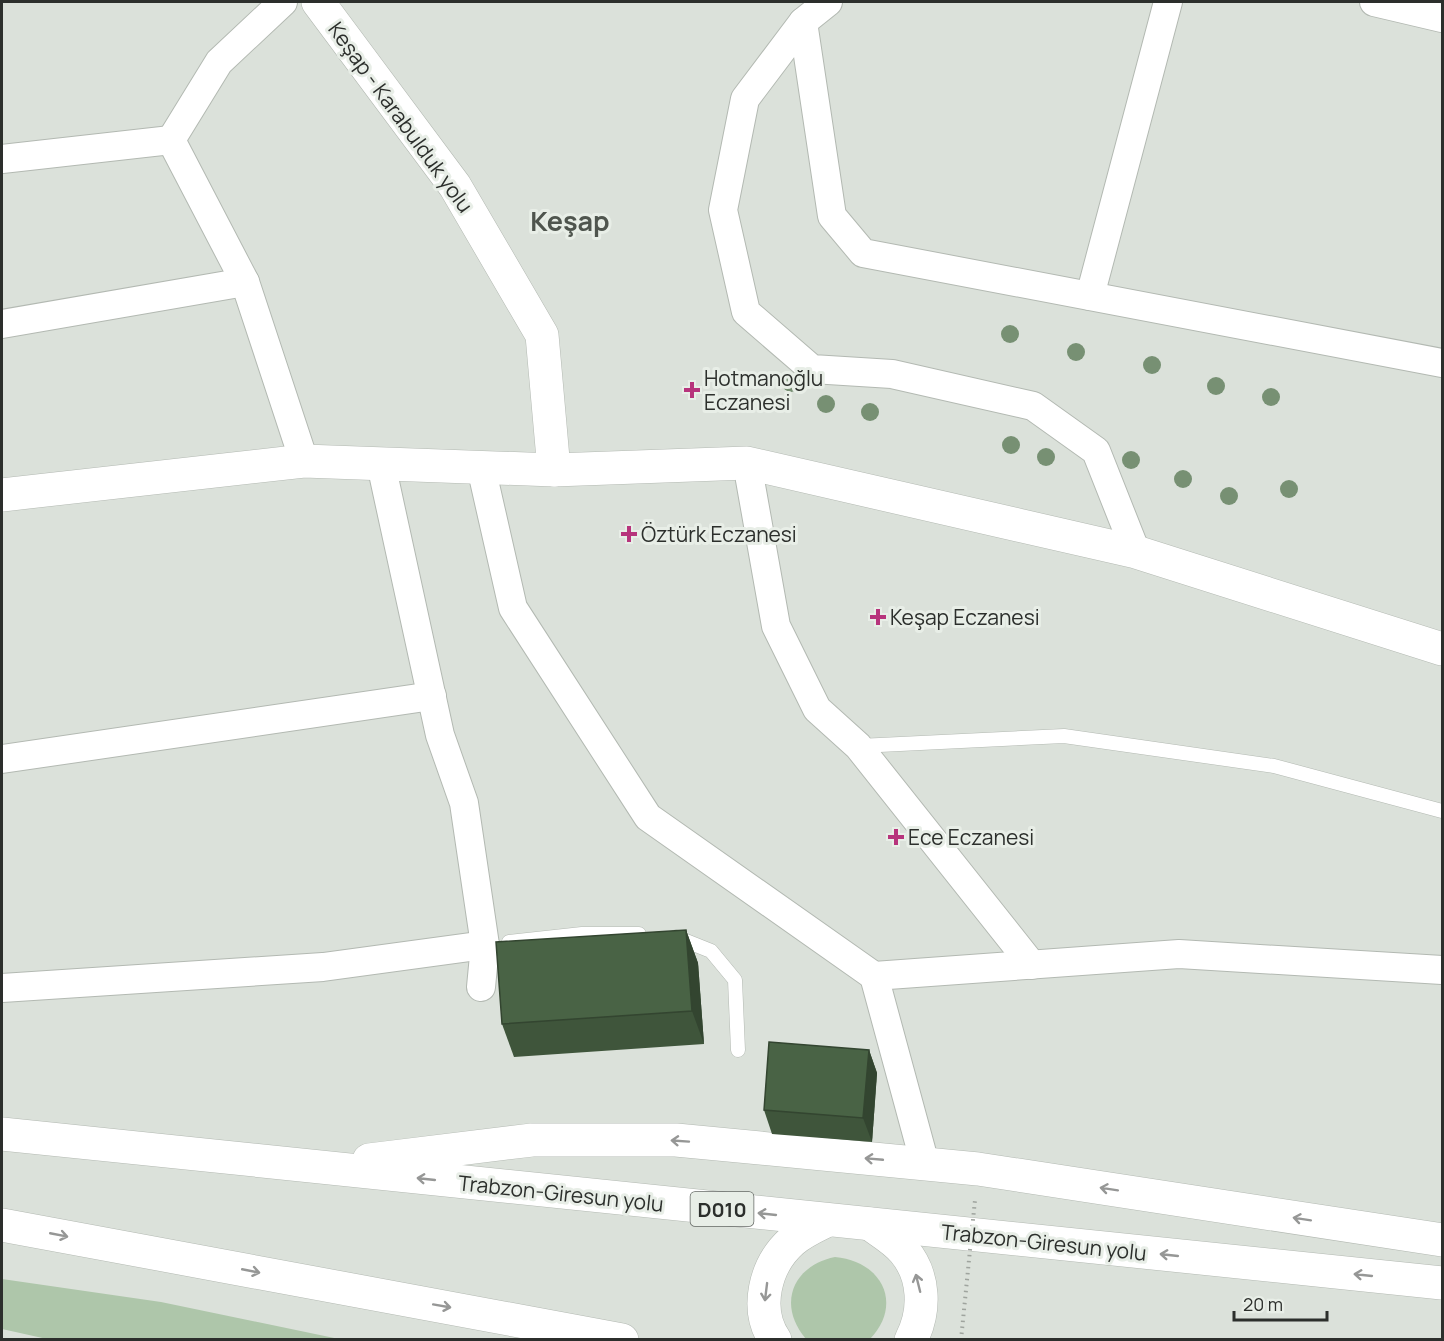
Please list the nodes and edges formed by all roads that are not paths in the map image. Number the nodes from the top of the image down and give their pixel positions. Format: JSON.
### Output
{"nodes":[{"id":1,"x":284,"y":2,"type":"edge"},
{"id":2,"x":318,"y":2,"type":"edge"},
{"id":3,"x":828,"y":2,"type":"edge"},
{"id":4,"x":1168,"y":2,"type":"edge"},
{"id":5,"x":1374,"y":2,"type":"edge"},
{"id":6,"x":1443,"y":18,"type":"edge"},
{"id":7,"x":803,"y":22,"type":"junction"},
{"id":8,"x":171,"y":140,"type":"junction"},
{"id":9,"x":2,"y":159,"type":"edge"},
{"id":10,"x":245,"y":282,"type":"junction"},
{"id":11,"x":1090,"y":296,"type":"junction"},
{"id":12,"x":2,"y":324,"type":"edge"},
{"id":13,"x":1443,"y":363,"type":"edge"},
{"id":14,"x":304,"y":461,"type":"junction"},
{"id":15,"x":747,"y":463,"type":"junction"},
{"id":16,"x":381,"y":464,"type":"junction"},
{"id":17,"x":481,"y":467,"type":"junction"},
{"id":18,"x":554,"y":470,"type":"junction"},
{"id":19,"x":2,"y":495,"type":"edge"},
{"id":20,"x":1136,"y":552,"type":"junction"},
{"id":21,"x":1443,"y":648,"type":"edge"},
{"id":22,"x":432,"y":696,"type":"junction"},
{"id":23,"x":858,"y":746,"type":"junction"},
{"id":24,"x":2,"y":759,"type":"edge"},
{"id":25,"x":1443,"y":811,"type":"edge"},
{"id":26,"x":485,"y":945,"type":"junction"},
{"id":27,"x":1032,"y":965,"type":"junction"},
{"id":28,"x":1443,"y":970,"type":"edge"},
{"id":29,"x":874,"y":976,"type":"junction"},
{"id":30,"x":481,"y":987,"type":"dead end"},
{"id":31,"x":2,"y":988,"type":"edge"},
{"id":32,"x":738,"y":1050,"type":"dead end"},
{"id":33,"x":2,"y":1134,"type":"edge"},
{"id":34,"x":925,"y":1164,"type":"junction"},
{"id":35,"x":310,"y":1167,"type":"junction"},
{"id":36,"x":828,"y":1220,"type":"junction"},
{"id":37,"x":870,"y":1224,"type":"junction"},
{"id":38,"x":2,"y":1225,"type":"edge"},
{"id":39,"x":1443,"y":1240,"type":"edge"},
{"id":40,"x":1443,"y":1283,"type":"edge"},
{"id":41,"x":622,"y":1340,"type":"edge"},
{"id":42,"x":775,"y":1340,"type":"edge"},
{"id":43,"x":911,"y":1340,"type":"edge"}],
"edges":[{"from":1,"to":8,"type":"street"},
{"from":2,"to":18,"type":"main road","name":"Keşap - Karabulduk yolu"},
{"from":3,"to":7,"type":"street"},
{"from":4,"to":11,"type":"street"},
{"from":5,"to":6,"type":"street"},
{"from":7,"to":11,"type":"street"},
{"from":7,"to":20,"type":"street"},
{"from":8,"to":9,"type":"street"},
{"from":8,"to":10,"type":"street"},
{"from":10,"to":12,"type":"street"},
{"from":10,"to":14,"type":"street"},
{"from":11,"to":13,"type":"street"},
{"from":14,"to":16,"type":"main road"},
{"from":14,"to":19,"type":"main road"},
{"from":15,"to":18,"type":"main road"},
{"from":15,"to":20,"type":"main road"},
{"from":15,"to":23,"type":"street"},
{"from":16,"to":17,"type":"main road"},
{"from":16,"to":22,"type":"street"},
{"from":17,"to":18,"type":"main road"},
{"from":17,"to":29,"type":"street"},
{"from":20,"to":21,"type":"main road"},
{"from":22,"to":24,"type":"street"},
{"from":22,"to":26,"type":"street"},
{"from":23,"to":25,"type":"lane"},
{"from":23,"to":27,"type":"street"},
{"from":26,"to":30,"type":"street"},
{"from":26,"to":31,"type":"street"},
{"from":26,"to":32,"type":"lane"},
{"from":27,"to":28,"type":"street"},
{"from":27,"to":29,"type":"street"},
{"from":29,"to":34,"type":"street"},
{"from":33,"to":35,"type":"main road","name":"Trabzon-Giresun yolu","number":"D010"},
{"from":34,"to":35,"type":"main road","one_way":true},
{"from":39,"to":34,"type":"main road","one_way":true},
{"from":36,"to":35,"type":"main road","name":"Trabzon-Giresun yolu","number":"D010","one_way":true},
{"from":36,"to":37,"type":"main road","name":"Trabzon-Giresun yolu","number":"D010"},
{"from":36,"to":42,"type":"main road","one_way":true},
{"from":40,"to":37,"type":"main road","name":"Trabzon-Giresun yolu","number":"D010","one_way":true},
{"from":43,"to":37,"type":"main road","one_way":true},
{"from":38,"to":41,"type":"main road","one_way":true}]}
